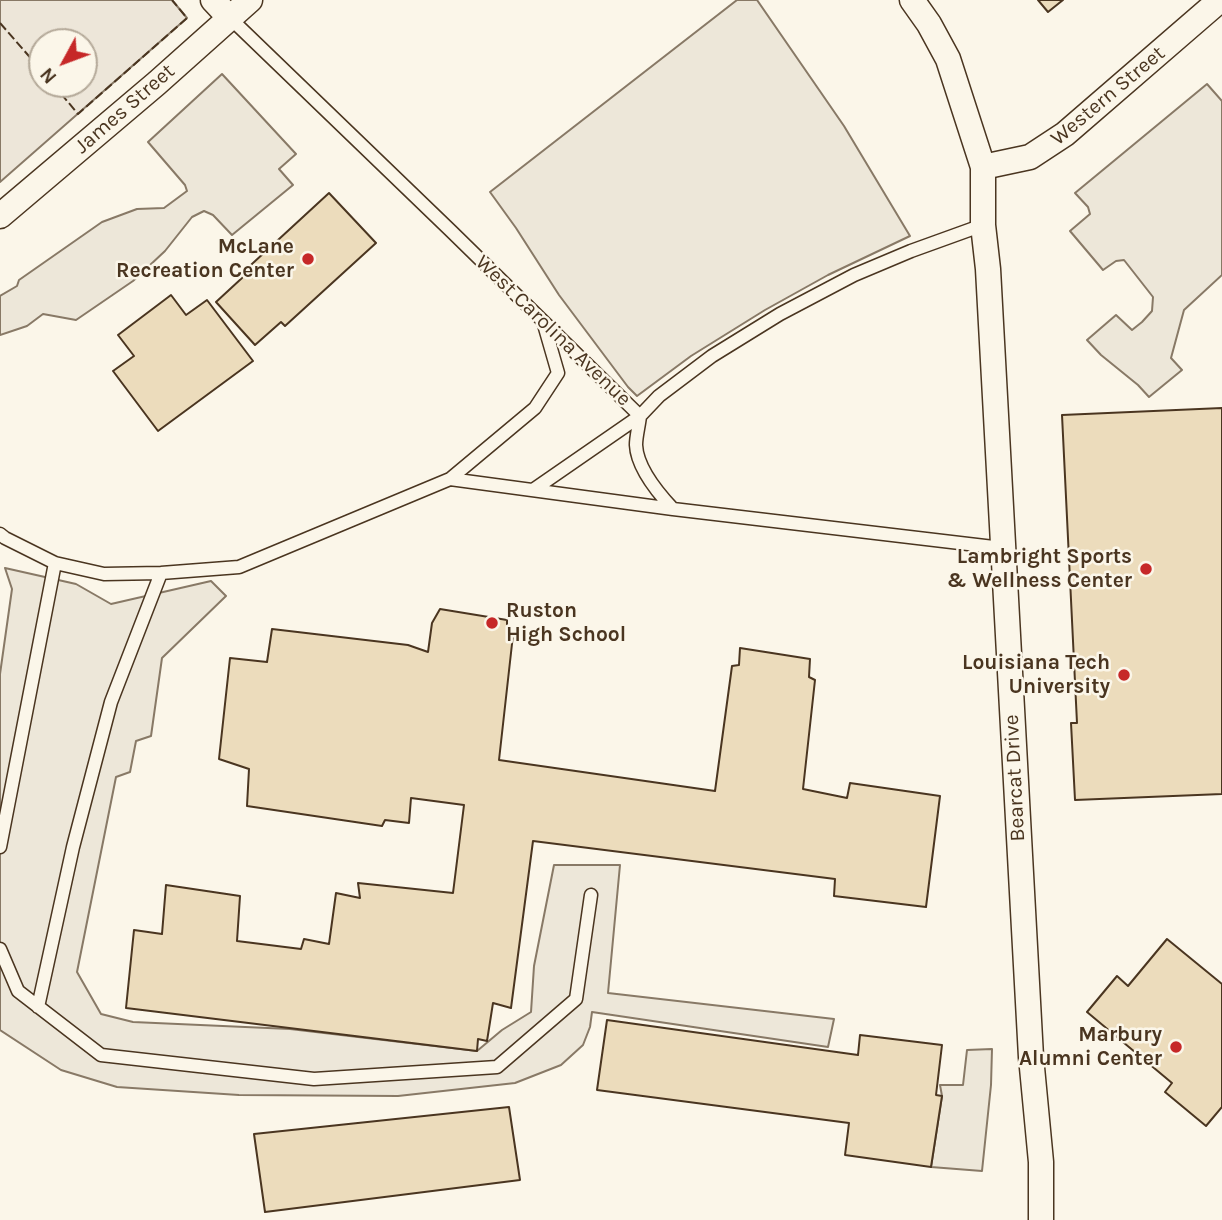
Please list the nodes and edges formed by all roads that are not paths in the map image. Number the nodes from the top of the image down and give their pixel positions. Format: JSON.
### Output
{"nodes":[{"id":1,"x":250,"y":0,"type":"edge"},
{"id":2,"x":912,"y":0,"type":"edge"},
{"id":3,"x":1221,"y":1,"type":"edge"},
{"id":4,"x":221,"y":9,"type":"edge"},
{"id":5,"x":982,"y":167,"type":"junction"},
{"id":6,"x":0,"y":216,"type":"edge"},
{"id":7,"x":983,"y":225,"type":"junction"},
{"id":8,"x":542,"y":321,"type":"junction"},
{"id":9,"x":640,"y":416,"type":"junction"},
{"id":10,"x":450,"y":479,"type":"junction"},
{"id":11,"x":533,"y":490,"type":"junction"},
{"id":12,"x":673,"y":509,"type":"junction"},
{"id":13,"x":0,"y":534,"type":"edge"},
{"id":14,"x":1002,"y":548,"type":"junction"},
{"id":15,"x":55,"y":563,"type":"junction"},
{"id":16,"x":161,"y":573,"type":"junction"},
{"id":17,"x":0,"y":847,"type":"edge"},
{"id":18,"x":591,"y":895,"type":"dead end"},
{"id":19,"x":0,"y":949,"type":"edge"},
{"id":20,"x":38,"y":1007,"type":"junction"},
{"id":21,"x":1041,"y":1162,"type":"junction"},
{"id":22,"x":1041,"y":1220,"type":"edge"},
{"id":23,"x":1061,"y":1220,"type":"edge"}],
"edges":[{"from":1,"to":4,"type":"street","name":"James Street"},
{"from":2,"to":5,"type":"street","name":"Bearcat Drive"},
{"from":3,"to":5,"type":"street","name":"Western Street"},
{"from":4,"to":6,"type":"street","name":"James Street"},
{"from":4,"to":8,"type":"lane","name":"West Carolina Avenue"},
{"from":5,"to":7,"type":"street","name":"Bearcat Drive"},
{"from":7,"to":9,"type":"lane"},
{"from":7,"to":14,"type":"street","name":"Bearcat Drive"},
{"from":8,"to":9,"type":"lane","name":"West Carolina Avenue"},
{"from":8,"to":10,"type":"lane"},
{"from":9,"to":11,"type":"lane"},
{"from":9,"to":12,"type":"lane","name":"West Carolina Avenue"},
{"from":10,"to":11,"type":"lane"},
{"from":10,"to":16,"type":"lane"},
{"from":11,"to":12,"type":"lane"},
{"from":12,"to":14,"type":"lane"},
{"from":13,"to":15,"type":"lane"},
{"from":14,"to":21,"type":"street","name":"Bearcat Drive"},
{"from":15,"to":16,"type":"lane"},
{"from":15,"to":17,"type":"lane"},
{"from":16,"to":20,"type":"lane"},
{"from":18,"to":20,"type":"lane"},
{"from":19,"to":20,"type":"lane"},
{"from":21,"to":22,"type":"street","name":"Bearcat Drive"},
{"from":21,"to":23,"type":"street","name":"Bearcat Drive"}]}
